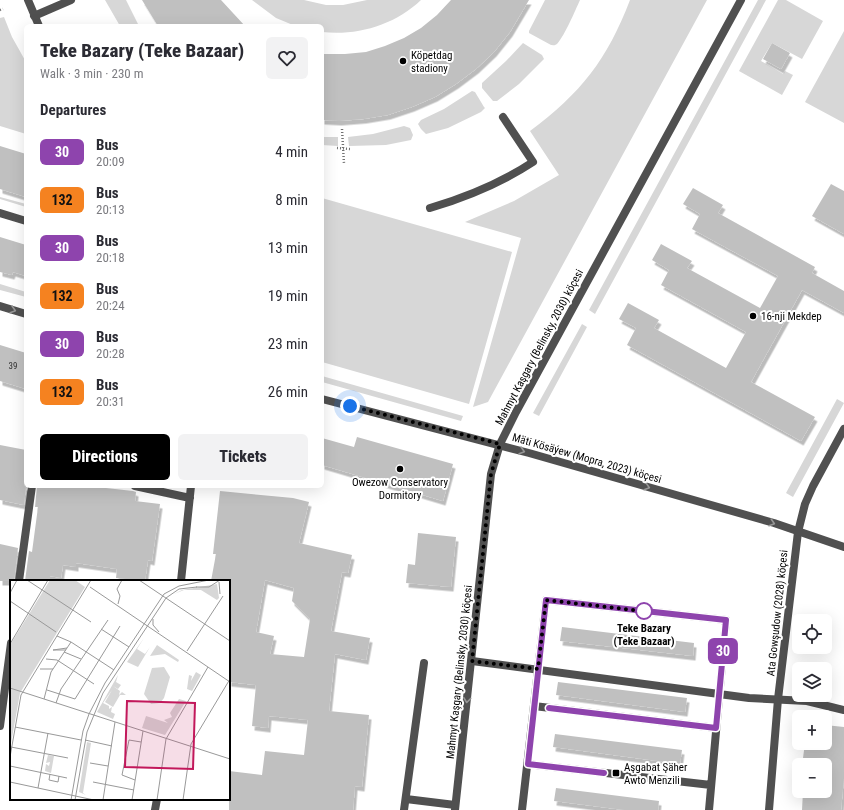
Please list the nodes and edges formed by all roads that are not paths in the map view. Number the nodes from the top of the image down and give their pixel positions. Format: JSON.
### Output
{"nodes":[{"id":1,"x":28,"y":0,"type":"edge"},
{"id":2,"x":71,"y":0,"type":"edge"},
{"id":3,"x":741,"y":0,"type":"edge"},
{"id":4,"x":34,"y":16,"type":"junction"},
{"id":5,"x":37,"y":24,"type":"edge"},
{"id":6,"x":503,"y":117,"type":"dead end"},
{"id":7,"x":430,"y":208,"type":"dead end"},
{"id":8,"x":0,"y":213,"type":"edge"},
{"id":9,"x":24,"y":220,"type":"edge"},
{"id":10,"x":0,"y":306,"type":"edge"},
{"id":11,"x":24,"y":313,"type":"edge"},
{"id":12,"x":324,"y":400,"type":"edge"},
{"id":13,"x":844,"y":429,"type":"edge"},
{"id":14,"x":500,"y":444,"type":"junction"},
{"id":15,"x":32,"y":488,"type":"edge"},
{"id":16,"x":144,"y":488,"type":"edge"},
{"id":17,"x":191,"y":488,"type":"edge"},
{"id":18,"x":190,"y":498,"type":"junction"},
{"id":19,"x":798,"y":532,"type":"junction"},
{"id":20,"x":844,"y":547,"type":"edge"},
{"id":21,"x":19,"y":580,"type":"edge"},
{"id":22,"x":181,"y":580,"type":"edge"},
{"id":23,"x":10,"y":651,"type":"edge"},
{"id":24,"x":472,"y":661,"type":"junction"},
{"id":25,"x":424,"y":662,"type":"dead end"},
{"id":26,"x":538,"y":669,"type":"junction"},
{"id":27,"x":719,"y":694,"type":"junction"},
{"id":28,"x":778,"y":699,"type":"junction"},
{"id":29,"x":534,"y":706,"type":"junction"},
{"id":30,"x":844,"y":710,"type":"edge"},
{"id":31,"x":0,"y":726,"type":"edge"},
{"id":32,"x":716,"y":728,"type":"junction"},
{"id":33,"x":528,"y":764,"type":"junction"},
{"id":34,"x":711,"y":785,"type":"junction"},
{"id":35,"x":406,"y":799,"type":"junction"},
{"id":36,"x":157,"y":800,"type":"edge"},
{"id":37,"x":455,"y":808,"type":"edge"},
{"id":38,"x":155,"y":810,"type":"edge"},
{"id":39,"x":404,"y":810,"type":"edge"},
{"id":40,"x":522,"y":810,"type":"edge"},
{"id":41,"x":709,"y":810,"type":"edge"},
{"id":42,"x":769,"y":810,"type":"edge"}],
"edges":[{"from":1,"to":4,"type":"street"},
{"from":2,"to":4,"type":"street"},
{"from":3,"to":14,"type":"street","name":"Mahmyt Kaşgary (Belinsky, 2030) köçesi"},
{"from":4,"to":5,"type":"street"},
{"from":6,"to":7,"type":"street"},
{"from":8,"to":9,"type":"street"},
{"from":10,"to":11,"type":"street","one_way":true},
{"from":12,"to":14,"type":"street","name":"Mäti Kösäýew (Mopra, 2023) köçesi"},
{"from":13,"to":19,"type":"street","name":"Ata Gowşudow (2028) köçesi"},
{"from":14,"to":19,"type":"street","name":"Mäti Kösäýew (Mopra, 2023) köçesi","one_way":true},
{"from":14,"to":24,"type":"street","name":"Mahmyt Kaşgary (Belinsky, 2030) köçesi"},
{"from":15,"to":21,"type":"street"},
{"from":16,"to":18,"type":"street"},
{"from":17,"to":18,"type":"street"},
{"from":18,"to":22,"type":"street"},
{"from":19,"to":20,"type":"street","name":"Mäti Kösäýew (Mopra, 2023) köçesi"},
{"from":19,"to":28,"type":"street","name":"Ata Gowşudow (2028) köçesi"},
{"from":23,"to":31,"type":"street"},
{"from":24,"to":26,"type":"street"},
{"from":24,"to":37,"type":"street","name":"Mahmyt Kaşgary (Belinsky, 2030) köçesi","one_way":true},
{"from":25,"to":35,"type":"street"},
{"from":26,"to":27,"type":"street"},
{"from":26,"to":27,"type":"street"},
{"from":26,"to":29,"type":"street"},
{"from":27,"to":28,"type":"street"},
{"from":27,"to":32,"type":"street"},
{"from":28,"to":30,"type":"street"},
{"from":28,"to":42,"type":"street","name":"Ata Gowşudow (2028) köçesi"},
{"from":29,"to":32,"type":"street"},
{"from":29,"to":33,"type":"street"},
{"from":32,"to":34,"type":"street"},
{"from":33,"to":34,"type":"street"},
{"from":33,"to":40,"type":"street"},
{"from":34,"to":41,"type":"street"},
{"from":35,"to":37,"type":"street"},
{"from":35,"to":39,"type":"street"},
{"from":36,"to":38,"type":"street"}]}
